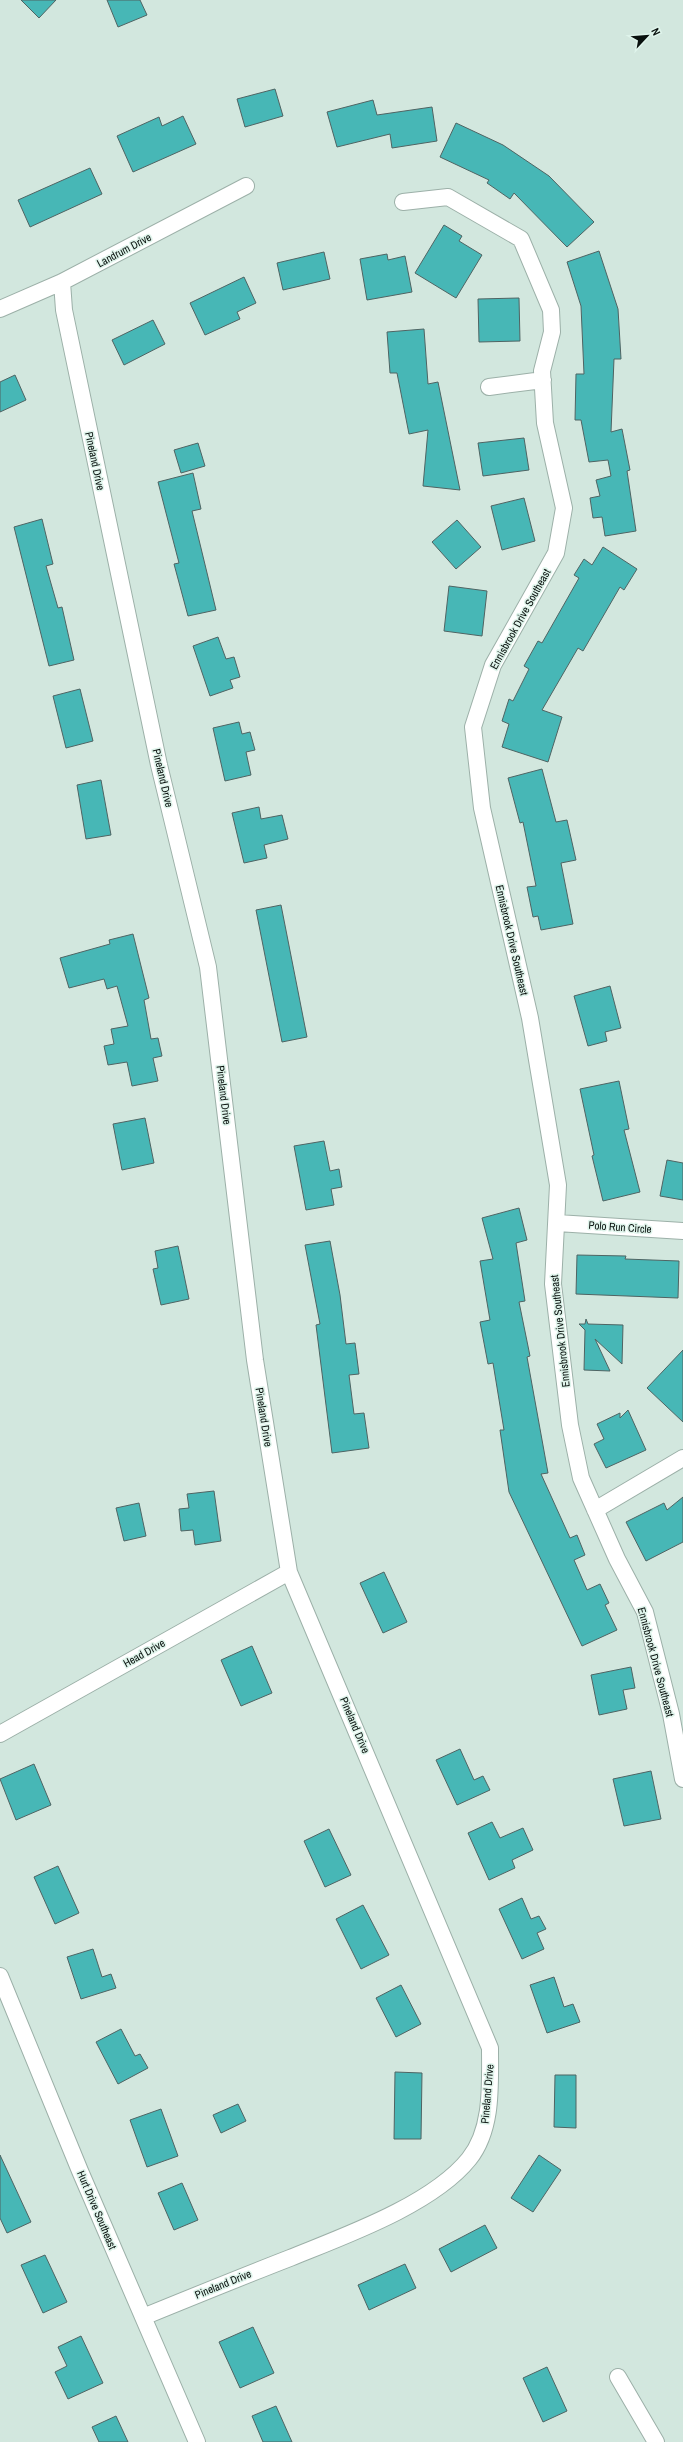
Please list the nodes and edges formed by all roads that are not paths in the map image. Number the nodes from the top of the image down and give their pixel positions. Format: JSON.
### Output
{"nodes":[{"id":1,"x":246,"y":186,"type":"dead end"},
{"id":2,"x":403,"y":202,"type":"dead end"},
{"id":3,"x":62,"y":282,"type":"junction"},
{"id":4,"x":0,"y":309,"type":"edge"},
{"id":5,"x":543,"y":380,"type":"junction"},
{"id":6,"x":489,"y":387,"type":"dead end"},
{"id":7,"x":557,"y":1223,"type":"junction"},
{"id":8,"x":683,"y":1231,"type":"edge"},
{"id":9,"x":683,"y":1458,"type":"edge"},
{"id":10,"x":596,"y":1510,"type":"junction"},
{"id":11,"x":289,"y":1572,"type":"junction"},
{"id":12,"x":0,"y":1734,"type":"edge"},
{"id":13,"x":683,"y":1779,"type":"edge"},
{"id":14,"x":0,"y":1976,"type":"edge"},
{"id":15,"x":143,"y":2316,"type":"junction"},
{"id":16,"x":618,"y":2377,"type":"dead end"},
{"id":17,"x":197,"y":2442,"type":"edge"},
{"id":18,"x":656,"y":2442,"type":"edge"}],
"edges":[{"from":1,"to":3,"type":"street","name":"Landrum Drive"},
{"from":2,"to":5,"type":"street","name":"Ennisbrook Drive Southeast"},
{"from":3,"to":4,"type":"street","name":"Landrum Drive"},
{"from":3,"to":11,"type":"street","name":"Pineland Drive"},
{"from":5,"to":6,"type":"street"},
{"from":5,"to":7,"type":"street","name":"Ennisbrook Drive Southeast"},
{"from":7,"to":8,"type":"street","name":"Polo Run Circle"},
{"from":7,"to":10,"type":"street","name":"Ennisbrook Drive Southeast"},
{"from":9,"to":10,"type":"street"},
{"from":10,"to":13,"type":"street","name":"Ennisbrook Drive Southeast"},
{"from":11,"to":12,"type":"street","name":"Head Drive"},
{"from":11,"to":15,"type":"street","name":"Pineland Drive"},
{"from":14,"to":15,"type":"street","name":"Hurt Drive Southeast"},
{"from":15,"to":17,"type":"street","name":"Hurt Drive Southeast"},
{"from":16,"to":18,"type":"street"}]}
